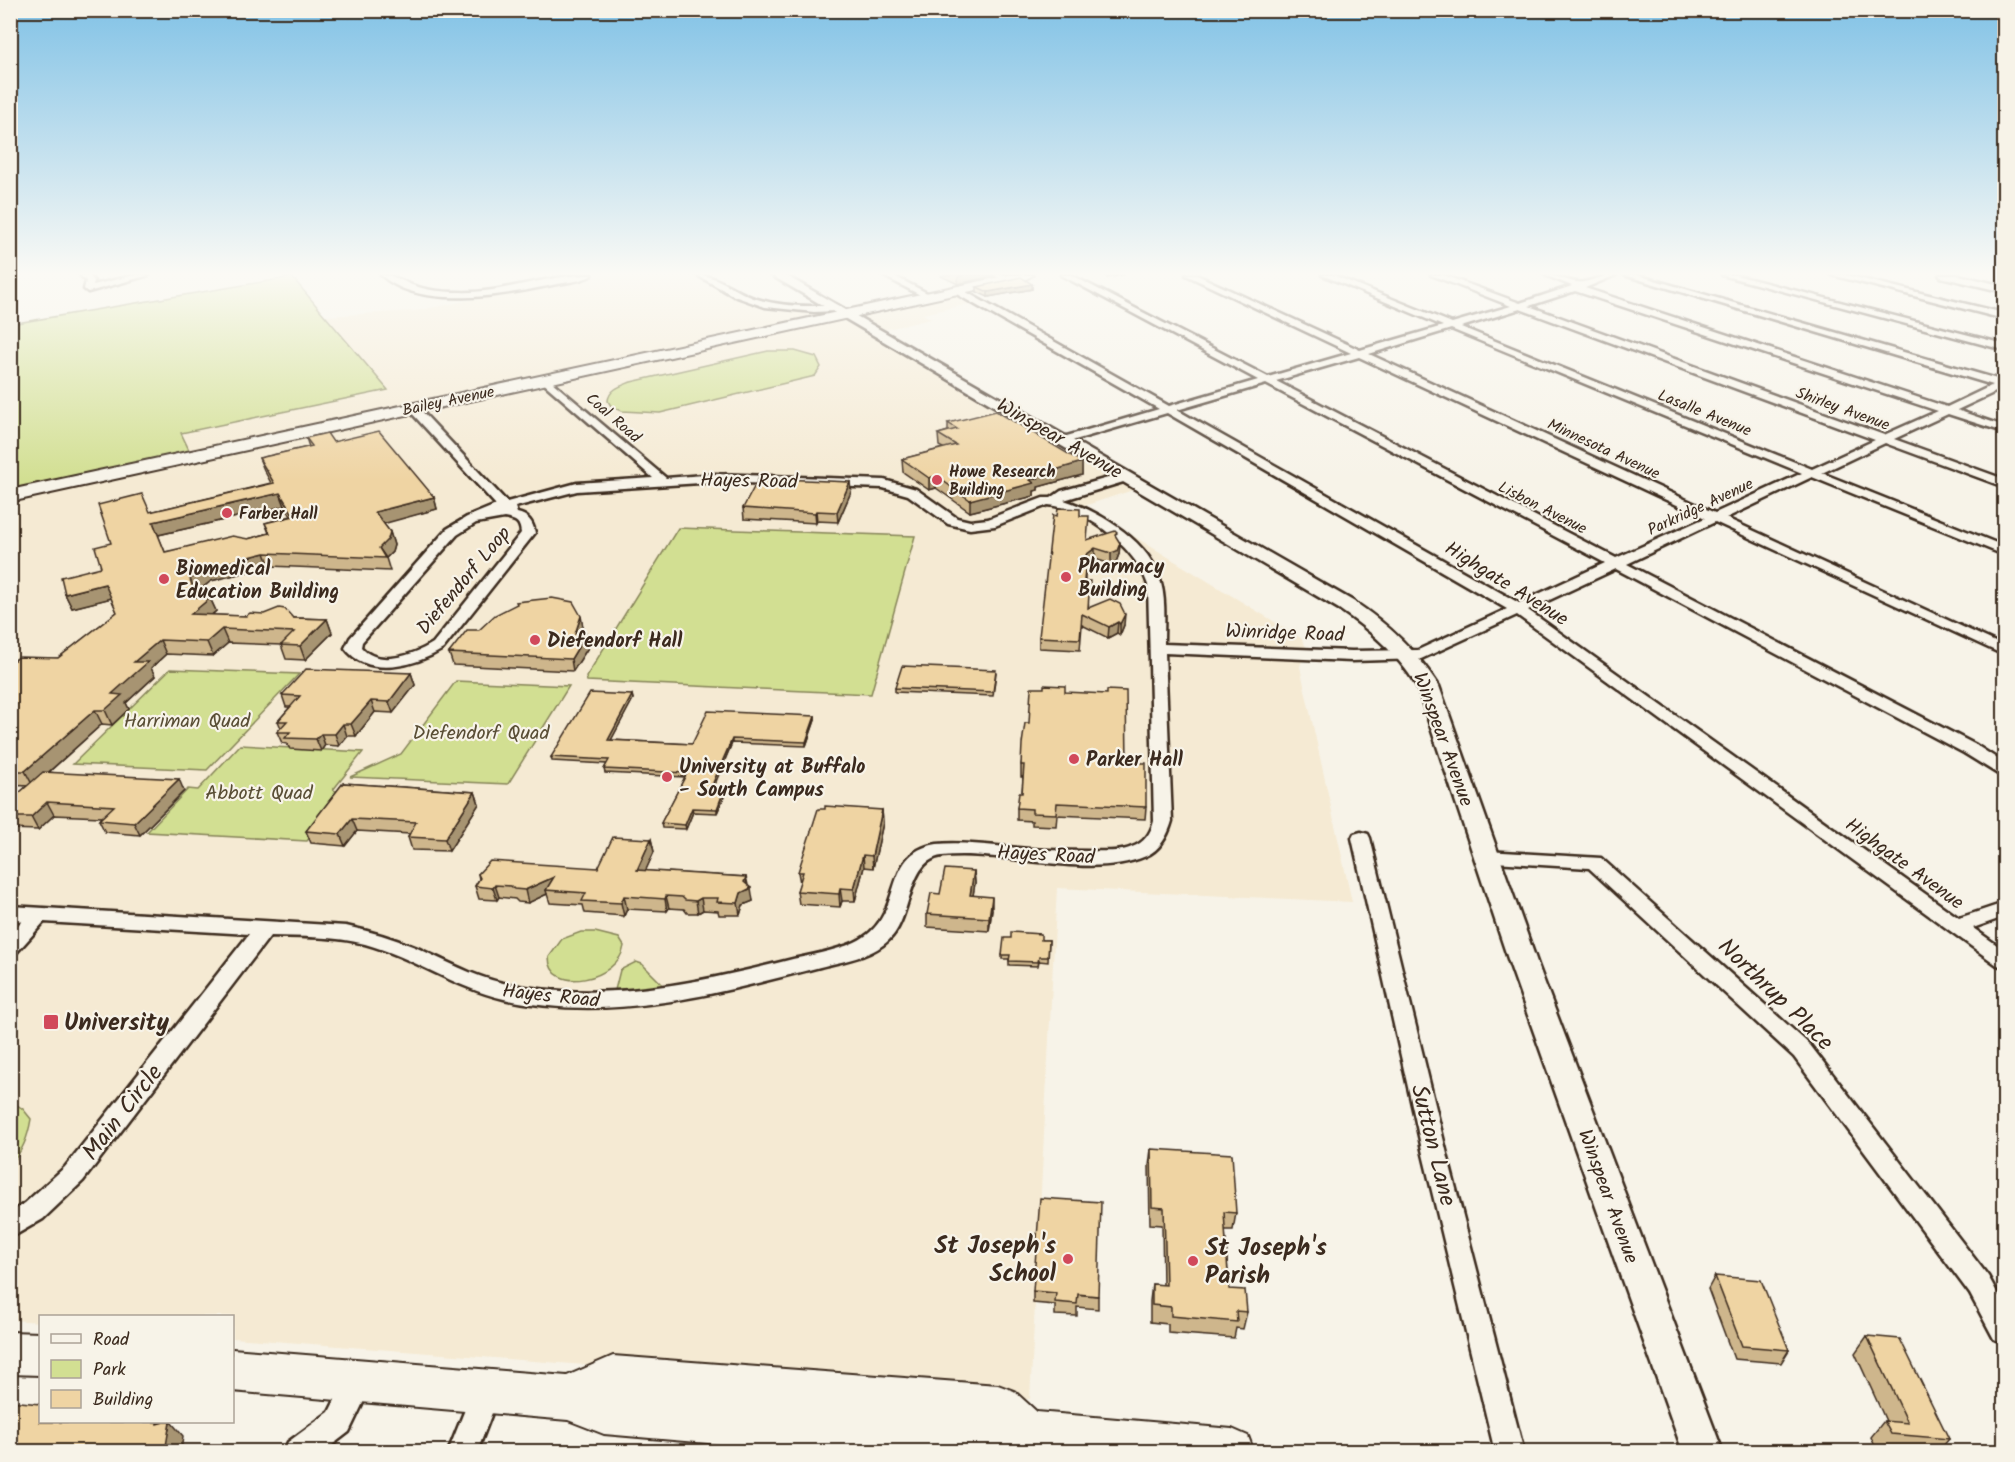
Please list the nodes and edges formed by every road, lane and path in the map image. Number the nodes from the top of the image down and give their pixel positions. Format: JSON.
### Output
{"nodes":[{"id":1,"x":701,"y":343,"type":"edge"},
{"id":2,"x":897,"y":343,"type":"edge"},
{"id":3,"x":1050,"y":343,"type":"edge"},
{"id":4,"x":1195,"y":343,"type":"edge"},
{"id":5,"x":1344,"y":343,"type":"edge"},
{"id":6,"x":1397,"y":343,"type":"edge"},
{"id":7,"x":1495,"y":343,"type":"edge"},
{"id":8,"x":1622,"y":343,"type":"edge"},
{"id":9,"x":1747,"y":343,"type":"edge"},
{"id":10,"x":1863,"y":343,"type":"edge"},
{"id":11,"x":1989,"y":343,"type":"edge"},
{"id":12,"x":2004,"y":347,"type":"edge"},
{"id":13,"x":1365,"y":353,"type":"junction"},
{"id":14,"x":545,"y":379,"type":"junction"},
{"id":15,"x":1267,"y":381,"type":"junction"},
{"id":16,"x":2004,"y":384,"type":"edge"},
{"id":17,"x":413,"y":408,"type":"junction"},
{"id":18,"x":1168,"y":410,"type":"junction"},
{"id":19,"x":1946,"y":410,"type":"junction"},
{"id":20,"x":2004,"y":429,"type":"edge"},
{"id":21,"x":1883,"y":439,"type":"junction"},
{"id":22,"x":1064,"y":440,"type":"junction"},
{"id":23,"x":1811,"y":472,"type":"junction"},
{"id":24,"x":1126,"y":477,"type":"junction"},
{"id":25,"x":662,"y":480,"type":"junction"},
{"id":26,"x":2004,"y":483,"type":"edge"},
{"id":27,"x":10,"y":496,"type":"edge"},
{"id":28,"x":1056,"y":500,"type":"junction"},
{"id":29,"x":505,"y":506,"type":"junction"},
{"id":30,"x":1720,"y":516,"type":"junction"},
{"id":31,"x":520,"y":517,"type":"junction"},
{"id":32,"x":472,"y":520,"type":"junction"},
{"id":33,"x":2004,"y":551,"type":"edge"},
{"id":34,"x":1616,"y":563,"type":"junction"},
{"id":35,"x":1518,"y":609,"type":"junction"},
{"id":36,"x":1982,"y":636,"type":"junction"},
{"id":37,"x":2004,"y":641,"type":"edge"},
{"id":38,"x":1159,"y":648,"type":"junction"},
{"id":39,"x":2004,"y":651,"type":"edge"},
{"id":40,"x":1409,"y":656,"type":"junction"},
{"id":41,"x":2004,"y":770,"type":"edge"},
{"id":42,"x":1361,"y":838,"type":"dead end"},
{"id":43,"x":1486,"y":857,"type":"junction"},
{"id":44,"x":2004,"y":910,"type":"edge"},
{"id":45,"x":10,"y":913,"type":"edge"},
{"id":46,"x":39,"y":915,"type":"junction"},
{"id":47,"x":1959,"y":925,"type":"junction"},
{"id":48,"x":265,"y":928,"type":"junction"},
{"id":49,"x":10,"y":947,"type":"edge"},
{"id":50,"x":2004,"y":960,"type":"edge"},
{"id":51,"x":10,"y":1227,"type":"edge"},
{"id":52,"x":2004,"y":1330,"type":"edge"},
{"id":53,"x":10,"y":1353,"type":"edge"},
{"id":54,"x":39,"y":1354,"type":"edge"},
{"id":55,"x":234,"y":1370,"type":"edge"},
{"id":56,"x":359,"y":1382,"type":"junction"},
{"id":57,"x":486,"y":1392,"type":"junction"},
{"id":58,"x":851,"y":1427,"type":"edge"},
{"id":59,"x":1179,"y":1449,"type":"edge"},
{"id":60,"x":298,"y":1452,"type":"edge"},
{"id":61,"x":462,"y":1452,"type":"edge"},
{"id":62,"x":1232,"y":1452,"type":"edge"},
{"id":63,"x":1510,"y":1452,"type":"edge"},
{"id":64,"x":1703,"y":1452,"type":"edge"}],
"edges":[{"from":1,"to":14,"type":"main road","name":"Bailey Avenue"},
{"from":2,"to":22,"type":"street","name":"Winspear Avenue"},
{"from":3,"to":18,"type":"street","name":"Highgate Avenue"},
{"from":4,"to":15,"type":"street","name":"Lisbon Avenue"},
{"from":5,"to":13,"type":"street","name":"Minnesota Avenue"},
{"from":6,"to":13,"type":"street"},
{"from":7,"to":23,"type":"street","name":"Lasalle Avenue"},
{"from":8,"to":21,"type":"street","name":"Shirley Avenue"},
{"from":9,"to":19,"type":"street"},
{"from":10,"to":16,"type":"street"},
{"from":11,"to":12,"type":"street"},
{"from":13,"to":15,"type":"street"},
{"from":13,"to":30,"type":"street","name":"Minnesota Avenue"},
{"from":14,"to":17,"type":"main road","name":"Bailey Avenue"},
{"from":14,"to":25,"type":"street","name":"Coal Road"},
{"from":15,"to":18,"type":"street"},
{"from":15,"to":34,"type":"street","name":"Lisbon Avenue"},
{"from":16,"to":19,"type":"street","name":"Parkridge Avenue"},
{"from":17,"to":27,"type":"main road","name":"Bailey Avenue"},
{"from":17,"to":29,"type":"street"},
{"from":18,"to":22,"type":"street"},
{"from":18,"to":35,"type":"street","name":"Highgate Avenue"},
{"from":19,"to":20,"type":"street"},
{"from":19,"to":21,"type":"street","name":"Parkridge Avenue"},
{"from":21,"to":23,"type":"street","name":"Parkridge Avenue"},
{"from":21,"to":26,"type":"street","name":"Shirley Avenue"},
{"from":22,"to":24,"type":"street","name":"Winspear Avenue"},
{"from":23,"to":30,"type":"street","name":"Parkridge Avenue"},
{"from":23,"to":33,"type":"street","name":"Lasalle Avenue"},
{"from":24,"to":28,"type":"street"},
{"from":24,"to":40,"type":"street","name":"Winspear Avenue"},
{"from":25,"to":28,"type":"street","name":"Hayes Road"},
{"from":25,"to":29,"type":"street","name":"Hayes Road"},
{"from":28,"to":38,"type":"street","name":"Hayes Road"},
{"from":29,"to":31,"type":"street"},
{"from":29,"to":32,"type":"street","name":"Hayes Road"},
{"from":30,"to":34,"type":"street","name":"Parkridge Avenue"},
{"from":30,"to":36,"type":"street","name":"Minnesota Avenue"},
{"from":31,"to":32,"type":"street","name":"Diefendorf Loop"},
{"from":31,"to":32,"type":"street","name":"Diefendorf Loop"},
{"from":34,"to":35,"type":"street","name":"Parkridge Avenue"},
{"from":34,"to":41,"type":"street","name":"Lisbon Avenue"},
{"from":35,"to":40,"type":"street","name":"Parkridge Avenue"},
{"from":35,"to":47,"type":"street","name":"Highgate Avenue"},
{"from":36,"to":37,"type":"street","name":"Minnesota Avenue"},
{"from":36,"to":39,"type":"street","name":"Minnesota Avenue"},
{"from":38,"to":40,"type":"street","name":"Winridge Road"},
{"from":38,"to":48,"type":"street","name":"Hayes Road"},
{"from":40,"to":43,"type":"street","name":"Winspear Avenue"},
{"from":42,"to":63,"type":"street","name":"Sutton Lane"},
{"from":43,"to":52,"type":"street","name":"Northrup Place"},
{"from":43,"to":64,"type":"street","name":"Winspear Avenue"},
{"from":44,"to":47,"type":"street"},
{"from":45,"to":46,"type":"street","name":"Hayes Road"},
{"from":46,"to":48,"type":"street","name":"Hayes Road"},
{"from":46,"to":49,"type":"street"},
{"from":47,"to":50,"type":"street","name":"Highgate Avenue"},
{"from":48,"to":51,"type":"street","name":"Main Circle"},
{"from":53,"to":54,"type":"main road"},
{"from":55,"to":56,"type":"main road"},
{"from":56,"to":57,"type":"main road"},
{"from":56,"to":60,"type":"street"},
{"from":57,"to":58,"type":"main road"},
{"from":57,"to":61,"type":"street"},
{"from":58,"to":59,"type":"main road"},
{"from":59,"to":62,"type":"main road"}]}
